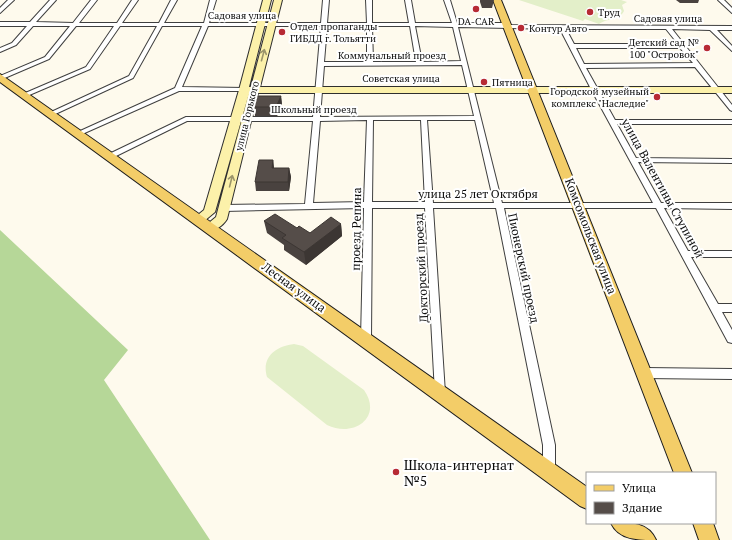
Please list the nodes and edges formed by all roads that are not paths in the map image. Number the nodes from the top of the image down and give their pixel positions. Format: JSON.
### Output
{"nodes":[{"id":1,"x":11,"y":0,"type":"edge"},
{"id":2,"x":53,"y":0,"type":"edge"},
{"id":3,"x":94,"y":0,"type":"edge"},
{"id":4,"x":135,"y":0,"type":"edge"},
{"id":5,"x":174,"y":0,"type":"edge"},
{"id":6,"x":213,"y":0,"type":"edge"},
{"id":7,"x":267,"y":0,"type":"edge"},
{"id":8,"x":278,"y":0,"type":"edge"},
{"id":9,"x":326,"y":0,"type":"edge"},
{"id":10,"x":369,"y":0,"type":"edge"},
{"id":11,"x":408,"y":0,"type":"edge"},
{"id":12,"x":448,"y":0,"type":"edge"},
{"id":13,"x":497,"y":0,"type":"edge"},
{"id":14,"x":721,"y":0,"type":"edge"},
{"id":15,"x":0,"y":11,"type":"edge"},
{"id":16,"x":732,"y":11,"type":"edge"},
{"id":17,"x":0,"y":24,"type":"edge"},
{"id":18,"x":32,"y":24,"type":"junction"},
{"id":19,"x":75,"y":24,"type":"junction"},
{"id":20,"x":119,"y":24,"type":"junction"},
{"id":21,"x":161,"y":24,"type":"junction"},
{"id":22,"x":206,"y":24,"type":"junction"},
{"id":23,"x":261,"y":24,"type":"junction"},
{"id":24,"x":272,"y":24,"type":"junction"},
{"id":25,"x":324,"y":24,"type":"junction"},
{"id":26,"x":369,"y":24,"type":"junction"},
{"id":27,"x":412,"y":24,"type":"junction"},
{"id":28,"x":455,"y":24,"type":"junction"},
{"id":29,"x":508,"y":26,"type":"junction"},
{"id":30,"x":562,"y":27,"type":"junction"},
{"id":31,"x":667,"y":27,"type":"junction"},
{"id":32,"x":711,"y":28,"type":"junction"},
{"id":33,"x":732,"y":28,"type":"edge"},
{"id":34,"x":572,"y":46,"type":"junction"},
{"id":35,"x":682,"y":46,"type":"junction"},
{"id":36,"x":732,"y":49,"type":"edge"},
{"id":37,"x":0,"y":50,"type":"edge"},
{"id":38,"x":321,"y":64,"type":"junction"},
{"id":39,"x":370,"y":64,"type":"junction"},
{"id":40,"x":419,"y":64,"type":"junction"},
{"id":41,"x":464,"y":64,"type":"junction"},
{"id":42,"x":697,"y":65,"type":"junction"},
{"id":43,"x":582,"y":66,"type":"junction"},
{"id":44,"x":0,"y":77,"type":"edge"},
{"id":45,"x":178,"y":89,"type":"junction"},
{"id":46,"x":471,"y":89,"type":"junction"},
{"id":47,"x":533,"y":89,"type":"junction"},
{"id":48,"x":594,"y":89,"type":"junction"},
{"id":49,"x":249,"y":90,"type":"junction"},
{"id":50,"x":319,"y":90,"type":"junction"},
{"id":51,"x":716,"y":90,"type":"junction"},
{"id":52,"x":732,"y":90,"type":"edge"},
{"id":53,"x":25,"y":95,"type":"junction"},
{"id":54,"x":732,"y":109,"type":"edge"},
{"id":55,"x":51,"y":114,"type":"junction"},
{"id":56,"x":236,"y":118,"type":"junction"},
{"id":57,"x":316,"y":118,"type":"junction"},
{"id":58,"x":478,"y":118,"type":"junction"},
{"id":59,"x":247,"y":119,"type":"junction"},
{"id":60,"x":370,"y":119,"type":"junction"},
{"id":61,"x":424,"y":119,"type":"junction"},
{"id":62,"x":613,"y":122,"type":"junction"},
{"id":63,"x":732,"y":122,"type":"edge"},
{"id":64,"x":80,"y":133,"type":"junction"},
{"id":65,"x":111,"y":155,"type":"junction"},
{"id":66,"x":633,"y":160,"type":"junction"},
{"id":67,"x":732,"y":161,"type":"edge"},
{"id":68,"x":579,"y":204,"type":"junction"},
{"id":69,"x":369,"y":205,"type":"junction"},
{"id":70,"x":430,"y":205,"type":"junction"},
{"id":71,"x":499,"y":205,"type":"junction"},
{"id":72,"x":658,"y":205,"type":"junction"},
{"id":73,"x":732,"y":206,"type":"edge"},
{"id":74,"x":309,"y":207,"type":"junction"},
{"id":75,"x":224,"y":208,"type":"junction"},
{"id":76,"x":204,"y":223,"type":"junction"},
{"id":77,"x":685,"y":254,"type":"junction"},
{"id":78,"x":732,"y":254,"type":"edge"},
{"id":79,"x":715,"y":308,"type":"junction"},
{"id":80,"x":732,"y":308,"type":"edge"},
{"id":81,"x":366,"y":339,"type":"junction"},
{"id":82,"x":732,"y":339,"type":"edge"},
{"id":83,"x":644,"y":373,"type":"junction"},
{"id":84,"x":732,"y":374,"type":"edge"},
{"id":85,"x":440,"y":393,"type":"junction"},
{"id":86,"x":549,"y":472,"type":"junction"},
{"id":87,"x":683,"y":472,"type":"edge"},
{"id":88,"x":586,"y":498,"type":"edge"},
{"id":89,"x":622,"y":524,"type":"edge"},
{"id":90,"x":703,"y":524,"type":"edge"},
{"id":91,"x":646,"y":540,"type":"edge"},
{"id":92,"x":709,"y":540,"type":"edge"}],
"edges":[{"from":1,"to":15,"type":"street"},
{"from":2,"to":18,"type":"street"},
{"from":3,"to":19,"type":"street"},
{"from":4,"to":20,"type":"street"},
{"from":5,"to":21,"type":"street"},
{"from":6,"to":22,"type":"street"},
{"from":7,"to":23,"type":"main road","name":"улица Горького"},
{"from":8,"to":24,"type":"main road","name":"улица Горького"},
{"from":9,"to":25,"type":"street"},
{"from":10,"to":26,"type":"street"},
{"from":11,"to":27,"type":"street"},
{"from":12,"to":28,"type":"street","name":"Пионерский проезд"},
{"from":13,"to":29,"type":"main road","name":"Комсомольская улица"},
{"from":14,"to":16,"type":"street"},
{"from":17,"to":18,"type":"street","name":"Садовая улица"},
{"from":18,"to":19,"type":"street","name":"Садовая улица"},
{"from":18,"to":37,"type":"street"},
{"from":19,"to":20,"type":"street","name":"Садовая улица"},
{"from":19,"to":44,"type":"street"},
{"from":20,"to":21,"type":"street","name":"Садовая улица"},
{"from":20,"to":53,"type":"street"},
{"from":21,"to":22,"type":"street","name":"Садовая улица"},
{"from":21,"to":55,"type":"street"},
{"from":22,"to":23,"type":"street","name":"Садовая улица"},
{"from":22,"to":45,"type":"street"},
{"from":23,"to":24,"type":"street","name":"Садовая улица"},
{"from":23,"to":49,"type":"main road","name":"улица Горького"},
{"from":24,"to":25,"type":"street","name":"Садовая улица"},
{"from":49,"to":24,"type":"main road","name":"улица Горького","one_way":true},
{"from":25,"to":26,"type":"street","name":"Садовая улица"},
{"from":25,"to":38,"type":"street"},
{"from":26,"to":27,"type":"street","name":"Садовая улица"},
{"from":26,"to":39,"type":"street"},
{"from":27,"to":28,"type":"street","name":"Садовая улица"},
{"from":27,"to":40,"type":"street"},
{"from":28,"to":29,"type":"street","name":"Садовая улица"},
{"from":28,"to":41,"type":"street","name":"Пионерский проезд"},
{"from":29,"to":30,"type":"street","name":"Садовая улица"},
{"from":29,"to":47,"type":"main road","name":"Комсомольская улица"},
{"from":30,"to":31,"type":"street","name":"Садовая улица"},
{"from":30,"to":34,"type":"street","name":"улица Валентины Ступиной"},
{"from":31,"to":32,"type":"street","name":"Садовая улица"},
{"from":31,"to":35,"type":"street"},
{"from":32,"to":33,"type":"street","name":"Садовая улица"},
{"from":32,"to":36,"type":"street"},
{"from":34,"to":35,"type":"street"},
{"from":34,"to":43,"type":"street","name":"улица Валентины Ступиной"},
{"from":35,"to":42,"type":"street"},
{"from":38,"to":39,"type":"street","name":"Коммунальный проезд"},
{"from":38,"to":50,"type":"street"},
{"from":39,"to":40,"type":"street","name":"Коммунальный проезд"},
{"from":40,"to":41,"type":"street","name":"Коммунальный проезд"},
{"from":41,"to":46,"type":"street","name":"Пионерский проезд"},
{"from":42,"to":43,"type":"street"},
{"from":42,"to":51,"type":"street"},
{"from":43,"to":48,"type":"street","name":"улица Валентины Ступиной"},
{"from":44,"to":53,"type":"main road","name":"Лесная улица"},
{"from":45,"to":49,"type":"street","name":"Советская улица"},
{"from":45,"to":64,"type":"street","name":"Советская улица"},
{"from":46,"to":47,"type":"main road","name":"Советская улица"},
{"from":46,"to":50,"type":"main road","name":"Советская улица"},
{"from":46,"to":58,"type":"street","name":"Пионерский проезд"},
{"from":47,"to":48,"type":"main road","name":"Советская улица"},
{"from":47,"to":68,"type":"main road","name":"Комсомольская улица"},
{"from":48,"to":51,"type":"main road","name":"Советская улица"},
{"from":48,"to":62,"type":"street","name":"улица Валентины Ступиной"},
{"from":49,"to":50,"type":"main road","name":"Советская улица"},
{"from":49,"to":56,"type":"main road","name":"улица Горького"},
{"from":49,"to":59,"type":"main road","name":"улица Горького"},
{"from":50,"to":57,"type":"street"},
{"from":51,"to":52,"type":"main road","name":"Советская улица"},
{"from":51,"to":54,"type":"street"},
{"from":53,"to":55,"type":"main road","name":"Лесная улица"},
{"from":55,"to":64,"type":"main road","name":"Лесная улица"},
{"from":56,"to":59,"type":"street","name":"Школьный проезд"},
{"from":56,"to":65,"type":"street","name":"Школьный проезд"},
{"from":56,"to":76,"type":"main road","name":"улица Горького"},
{"from":57,"to":59,"type":"street","name":"Школьный проезд"},
{"from":57,"to":60,"type":"street","name":"Школьный проезд"},
{"from":57,"to":74,"type":"street"},
{"from":58,"to":61,"type":"street","name":"Школьный проезд"},
{"from":58,"to":71,"type":"street","name":"Пионерский проезд"},
{"from":75,"to":59,"type":"main road","name":"улица Горького","one_way":true},
{"from":60,"to":61,"type":"street","name":"Школьный проезд"},
{"from":60,"to":69,"type":"street","name":"проезд Репина"},
{"from":61,"to":70,"type":"street","name":"Докторский проезд"},
{"from":62,"to":63,"type":"street"},
{"from":62,"to":66,"type":"street","name":"улица Валентины Ступиной"},
{"from":64,"to":65,"type":"main road","name":"Лесная улица"},
{"from":65,"to":76,"type":"main road","name":"Лесная улица"},
{"from":66,"to":67,"type":"street"},
{"from":66,"to":72,"type":"street","name":"улица Валентины Ступиной"},
{"from":68,"to":71,"type":"street","name":"улица 25 лет Октября"},
{"from":68,"to":72,"type":"street","name":"улица 25 лет Октября"},
{"from":68,"to":83,"type":"main road","name":"Комсомольская улица"},
{"from":69,"to":70,"type":"street","name":"улица 25 лет Октября"},
{"from":69,"to":74,"type":"street","name":"улица 25 лет Октября"},
{"from":69,"to":81,"type":"street","name":"проезд Репина"},
{"from":70,"to":71,"type":"street","name":"улица 25 лет Октября"},
{"from":70,"to":85,"type":"street","name":"Докторский проезд"},
{"from":71,"to":86,"type":"street","name":"Пионерский проезд"},
{"from":72,"to":73,"type":"street","name":"улица 25 лет Октября"},
{"from":72,"to":77,"type":"street","name":"улица Валентины Ступиной"},
{"from":74,"to":75,"type":"street","name":"улица 25 лет Октября"},
{"from":75,"to":76,"type":"main road","name":"улица Горького"},
{"from":76,"to":81,"type":"main road","name":"Лесная улица"},
{"from":77,"to":78,"type":"street"},
{"from":77,"to":79,"type":"street","name":"улица Валентины Ступиной"},
{"from":79,"to":80,"type":"street"},
{"from":79,"to":82,"type":"street","name":"улица Валентины Ступиной"},
{"from":81,"to":85,"type":"main road","name":"Лесная улица"},
{"from":83,"to":84,"type":"street"},
{"from":83,"to":87,"type":"main road","name":"Комсомольская улица"},
{"from":85,"to":86,"type":"main road","name":"Лесная улица"},
{"from":86,"to":88,"type":"main road","name":"Лесная улица"},
{"from":89,"to":91,"type":"main road"},
{"from":90,"to":92,"type":"main road"}]}
